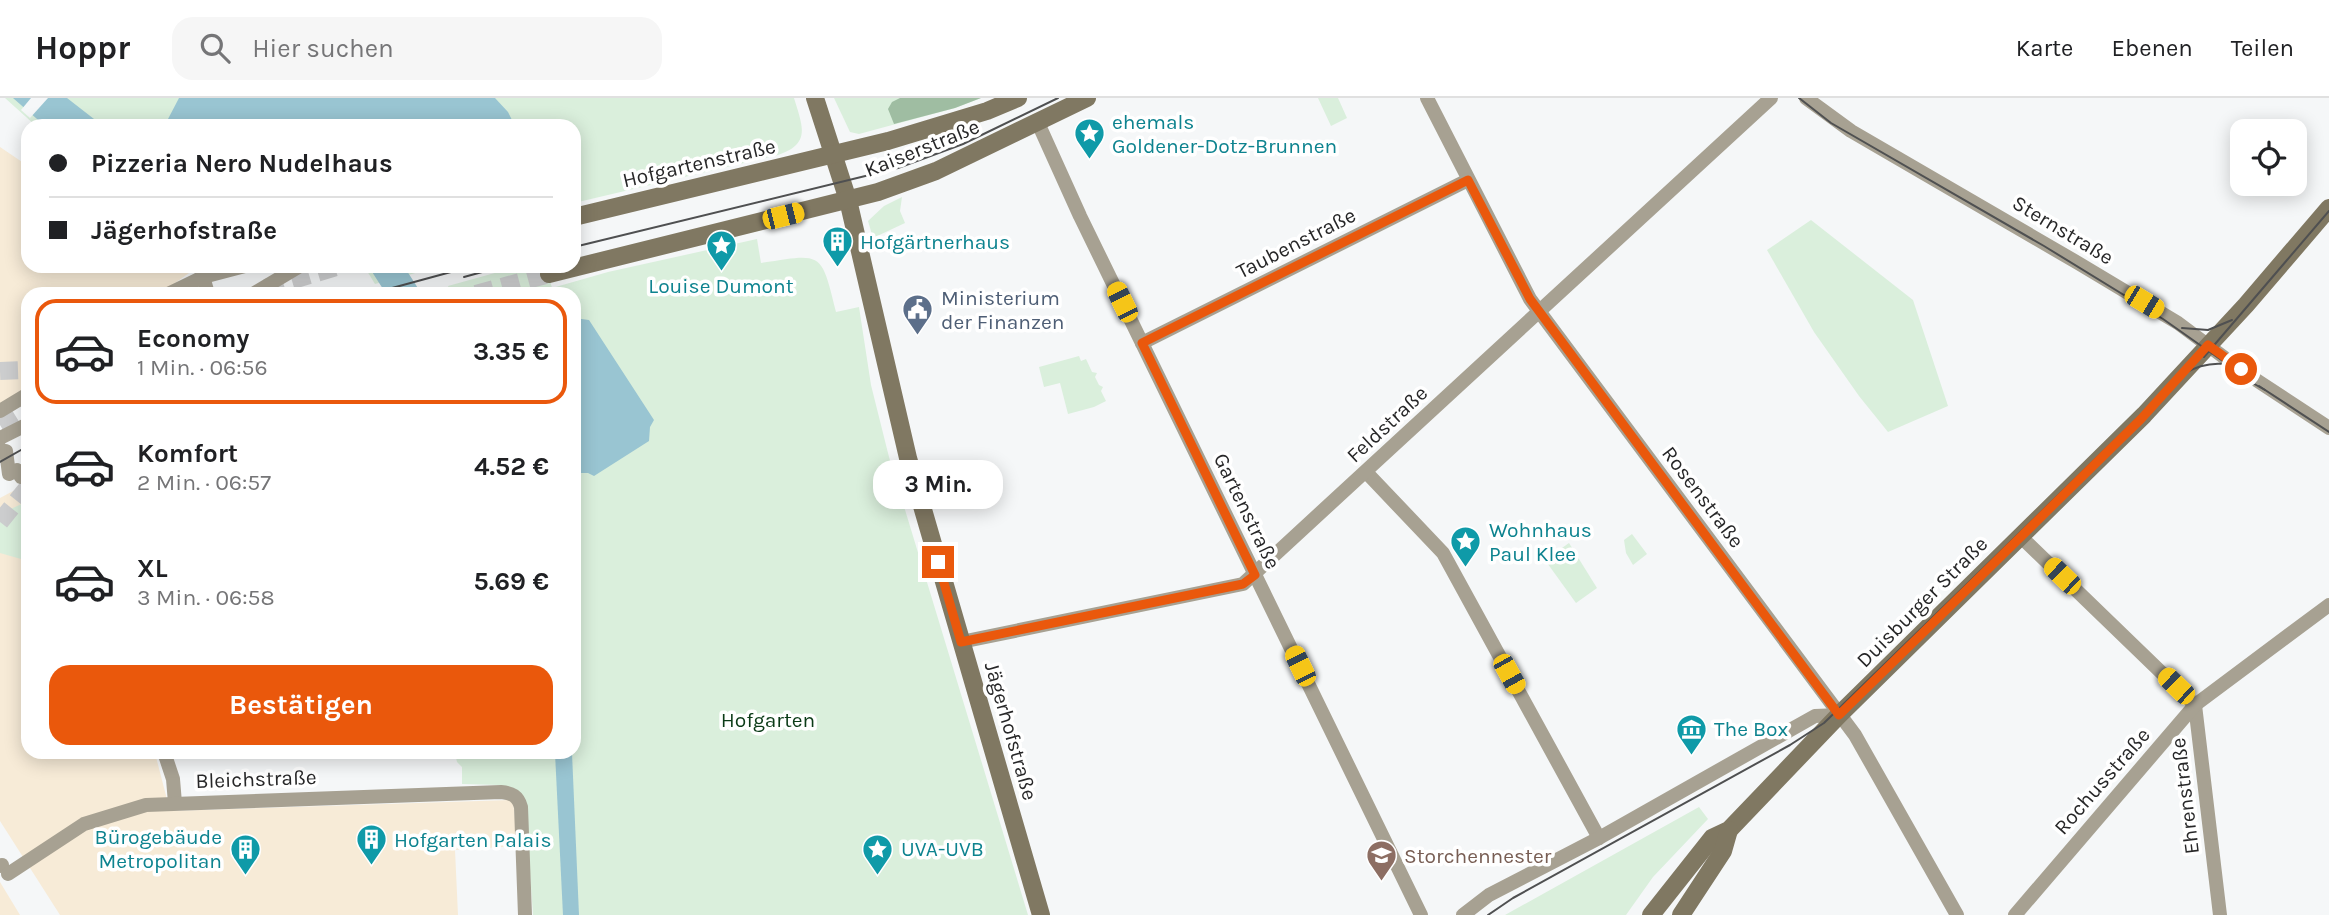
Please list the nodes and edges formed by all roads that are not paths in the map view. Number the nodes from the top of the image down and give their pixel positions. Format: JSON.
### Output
{"nodes":[{"id":1,"x":815,"y":98,"type":"edge"},
{"id":2,"x":1018,"y":98,"type":"edge"},
{"id":3,"x":1087,"y":98,"type":"edge"},
{"id":4,"x":1427,"y":98,"type":"edge"},
{"id":5,"x":1771,"y":98,"type":"edge"},
{"id":6,"x":1806,"y":98,"type":"edge"},
{"id":7,"x":1038,"y":123,"type":"junction"},
{"id":8,"x":834,"y":153,"type":"junction"},
{"id":9,"x":1468,"y":180,"type":"junction"},
{"id":10,"x":848,"y":200,"type":"junction"},
{"id":11,"x":2329,"y":208,"type":"edge"},
{"id":12,"x":581,"y":215,"type":"edge"},
{"id":13,"x":581,"y":266,"type":"edge"},
{"id":14,"x":200,"y":273,"type":"edge"},
{"id":15,"x":288,"y":273,"type":"edge"},
{"id":16,"x":553,"y":273,"type":"edge"},
{"id":17,"x":549,"y":274,"type":"tunnel mouth"},
{"id":18,"x":178,"y":287,"type":"edge"},
{"id":19,"x":265,"y":287,"type":"edge"},
{"id":20,"x":1539,"y":312,"type":"junction"},
{"id":21,"x":1142,"y":343,"type":"junction"},
{"id":22,"x":2208,"y":345,"type":"junction"},
{"id":23,"x":21,"y":398,"type":"edge"},
{"id":24,"x":0,"y":411,"type":"edge"},
{"id":25,"x":21,"y":428,"type":"edge"},
{"id":26,"x":2329,"y":428,"type":"edge"},
{"id":27,"x":0,"y":438,"type":"edge"},
{"id":28,"x":0,"y":448,"type":"edge"},
{"id":29,"x":1366,"y":472,"type":"junction"},
{"id":30,"x":21,"y":477,"type":"dead end"},
{"id":31,"x":2020,"y":536,"type":"junction"},
{"id":32,"x":1255,"y":575,"type":"junction"},
{"id":33,"x":2329,"y":605,"type":"edge"},
{"id":34,"x":961,"y":642,"type":"junction"},
{"id":35,"x":2195,"y":705,"type":"junction"},
{"id":36,"x":1839,"y":715,"type":"junction"},
{"id":37,"x":166,"y":759,"type":"edge"},
{"id":38,"x":175,"y":803,"type":"junction"},
{"id":39,"x":1729,"y":830,"type":"junction"},
{"id":40,"x":1599,"y":838,"type":"junction"},
{"id":41,"x":3,"y":868,"type":"edge"},
{"id":42,"x":526,"y":915,"type":"edge"},
{"id":43,"x":1041,"y":915,"type":"edge"},
{"id":44,"x":1421,"y":915,"type":"edge"},
{"id":45,"x":1463,"y":915,"type":"edge"},
{"id":46,"x":1651,"y":915,"type":"edge"},
{"id":47,"x":1681,"y":915,"type":"edge"},
{"id":48,"x":1957,"y":915,"type":"edge"},
{"id":49,"x":2015,"y":915,"type":"edge"},
{"id":50,"x":2220,"y":915,"type":"edge"}],
"edges":[{"from":1,"to":8,"type":"main road","name":"Jägerhofstraße"},
{"from":2,"to":8,"type":"main road","name":"Kaiserstraße"},
{"from":3,"to":7,"type":"main road","name":"Kaiserstraße"},
{"from":4,"to":9,"type":"street","name":"Rosenstraße"},
{"from":5,"to":20,"type":"street","name":"Feldstraße"},
{"from":6,"to":22,"type":"street","name":"Sternstraße"},
{"from":7,"to":10,"type":"main road","name":"Kaiserstraße"},
{"from":7,"to":21,"type":"street","name":"Gartenstraße"},
{"from":8,"to":10,"type":"main road","name":"Jägerhofstraße"},
{"from":8,"to":12,"type":"main road","name":"Hofgartenstraße"},
{"from":9,"to":20,"type":"street","name":"Rosenstraße"},
{"from":9,"to":21,"type":"street","name":"Taubenstraße"},
{"from":10,"to":13,"type":"main road"},
{"from":10,"to":34,"type":"main road","name":"Jägerhofstraße"},
{"from":11,"to":22,"type":"main road","name":"Duisburger Straße"},
{"from":14,"to":18,"type":"street"},
{"from":15,"to":19,"type":"street"},
{"from":16,"to":17,"type":"main road"},
{"from":20,"to":29,"type":"street","name":"Feldstraße"},
{"from":20,"to":36,"type":"street","name":"Rosenstraße"},
{"from":21,"to":32,"type":"street","name":"Gartenstraße"},
{"from":22,"to":26,"type":"street","name":"Sternstraße"},
{"from":22,"to":31,"type":"main road","name":"Duisburger Straße"},
{"from":23,"to":24,"type":"street"},
{"from":25,"to":27,"type":"street"},
{"from":28,"to":30,"type":"street"},
{"from":29,"to":32,"type":"street","name":"Feldstraße"},
{"from":29,"to":40,"type":"street"},
{"from":31,"to":35,"type":"street"},
{"from":31,"to":36,"type":"main road","name":"Duisburger Straße"},
{"from":32,"to":34,"type":"street","name":"Feldstraße"},
{"from":32,"to":44,"type":"street","name":"Gartenstraße"},
{"from":33,"to":35,"type":"street","name":"Rochusstraße"},
{"from":34,"to":43,"type":"main road","name":"Jägerhofstraße"},
{"from":35,"to":49,"type":"street","name":"Rochusstraße"},
{"from":35,"to":50,"type":"street","name":"Ehrenstraße"},
{"from":36,"to":39,"type":"main road","name":"Duisburger Straße"},
{"from":36,"to":40,"type":"street"},
{"from":36,"to":48,"type":"street","name":"Rosenstraße"},
{"from":37,"to":38,"type":"street"},
{"from":38,"to":41,"type":"street","name":"Bleichstraße"},
{"from":38,"to":42,"type":"street","name":"Bleichstraße"},
{"from":39,"to":46,"type":"main road"},
{"from":39,"to":47,"type":"main road"},
{"from":40,"to":45,"type":"street"}]}
